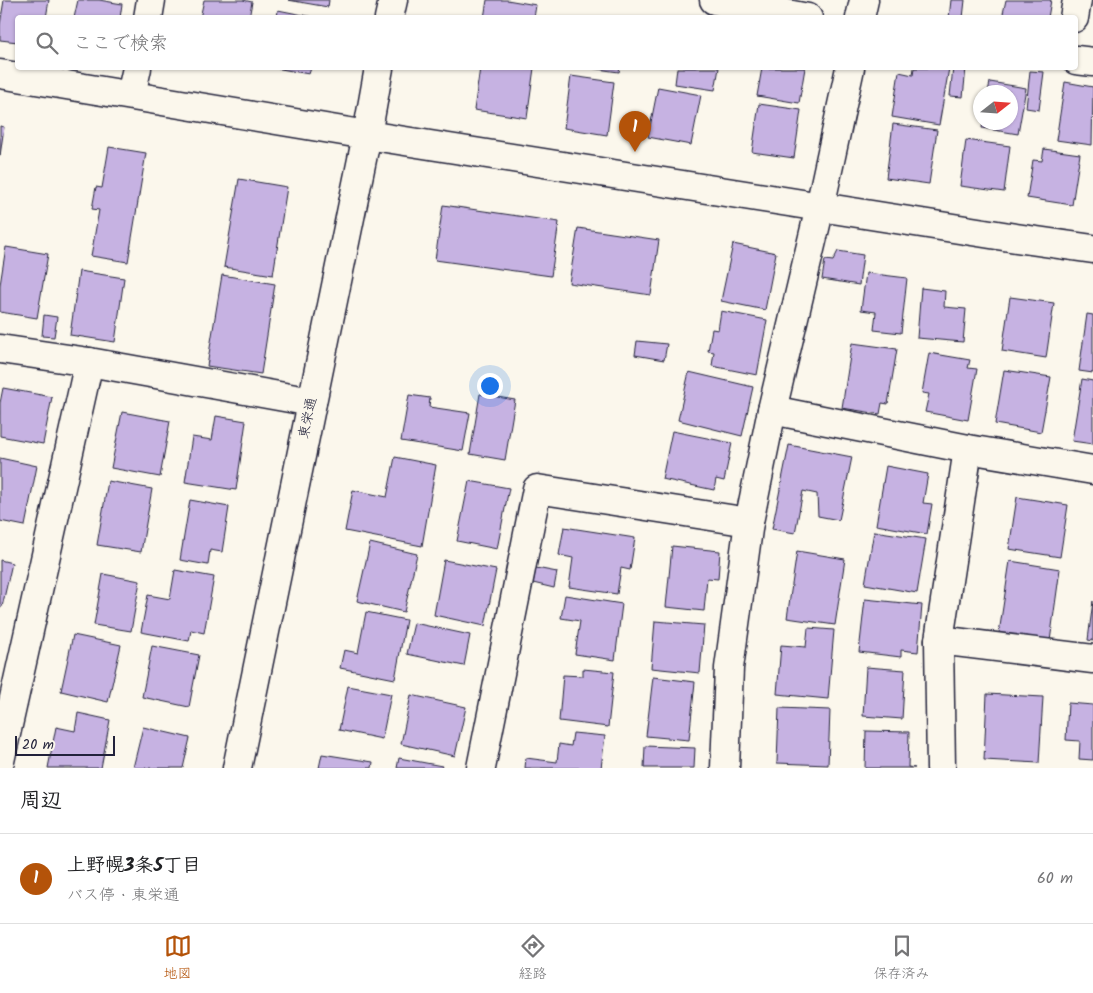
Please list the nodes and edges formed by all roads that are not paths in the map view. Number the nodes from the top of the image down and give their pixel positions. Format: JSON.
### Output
{"nodes":[{"id":1,"x":151,"y":0,"type":"edge"},
{"id":2,"x":393,"y":0,"type":"edge"},
{"id":3,"x":714,"y":0,"type":"edge"},
{"id":4,"x":864,"y":0,"type":"edge"},
{"id":5,"x":1077,"y":0,"type":"edge"},
{"id":6,"x":148,"y":15,"type":"edge"},
{"id":7,"x":390,"y":15,"type":"edge"},
{"id":8,"x":792,"y":15,"type":"edge"},
{"id":9,"x":861,"y":15,"type":"edge"},
{"id":10,"x":1074,"y":15,"type":"edge"},
{"id":11,"x":1078,"y":60,"type":"edge"},
{"id":12,"x":1093,"y":62,"type":"edge"},
{"id":13,"x":137,"y":70,"type":"edge"},
{"id":14,"x":379,"y":70,"type":"edge"},
{"id":15,"x":850,"y":70,"type":"edge"},
{"id":16,"x":0,"y":74,"type":"edge"},
{"id":17,"x":131,"y":96,"type":"junction"},
{"id":18,"x":367,"y":135,"type":"junction"},
{"id":19,"x":820,"y":207,"type":"junction"},
{"id":20,"x":1093,"y":249,"type":"edge"},
{"id":21,"x":0,"y":349,"type":"edge"},
{"id":22,"x":89,"y":362,"type":"junction"},
{"id":23,"x":312,"y":402,"type":"junction"},
{"id":24,"x":772,"y":410,"type":"junction"},
{"id":25,"x":968,"y":449,"type":"junction"},
{"id":26,"x":1093,"y":470,"type":"edge"},
{"id":27,"x":749,"y":522,"type":"junction"},
{"id":28,"x":939,"y":640,"type":"junction"},
{"id":29,"x":1093,"y":659,"type":"edge"},
{"id":30,"x":0,"y":761,"type":"edge"},
{"id":31,"x":237,"y":768,"type":"edge"},
{"id":32,"x":481,"y":768,"type":"edge"},
{"id":33,"x":725,"y":768,"type":"edge"},
{"id":34,"x":940,"y":768,"type":"edge"}],
"edges":[{"from":1,"to":6,"type":"street"},
{"from":2,"to":7,"type":"street"},
{"from":3,"to":8,"type":"street"},
{"from":4,"to":9,"type":"street"},
{"from":5,"to":10,"type":"street"},
{"from":11,"to":12,"type":"street"},
{"from":13,"to":17,"type":"street"},
{"from":14,"to":18,"type":"street","name":"東栄通"},
{"from":15,"to":19,"type":"street"},
{"from":16,"to":17,"type":"street"},
{"from":17,"to":18,"type":"street"},
{"from":18,"to":19,"type":"street"},
{"from":18,"to":23,"type":"street","name":"東栄通"},
{"from":19,"to":20,"type":"street"},
{"from":19,"to":24,"type":"street"},
{"from":21,"to":22,"type":"street"},
{"from":22,"to":23,"type":"street"},
{"from":22,"to":30,"type":"street"},
{"from":23,"to":31,"type":"street","name":"東栄通"},
{"from":24,"to":25,"type":"street"},
{"from":24,"to":27,"type":"street"},
{"from":25,"to":26,"type":"street"},
{"from":25,"to":28,"type":"street"},
{"from":27,"to":32,"type":"street"},
{"from":27,"to":33,"type":"street"},
{"from":28,"to":29,"type":"street"},
{"from":28,"to":34,"type":"street"}]}
